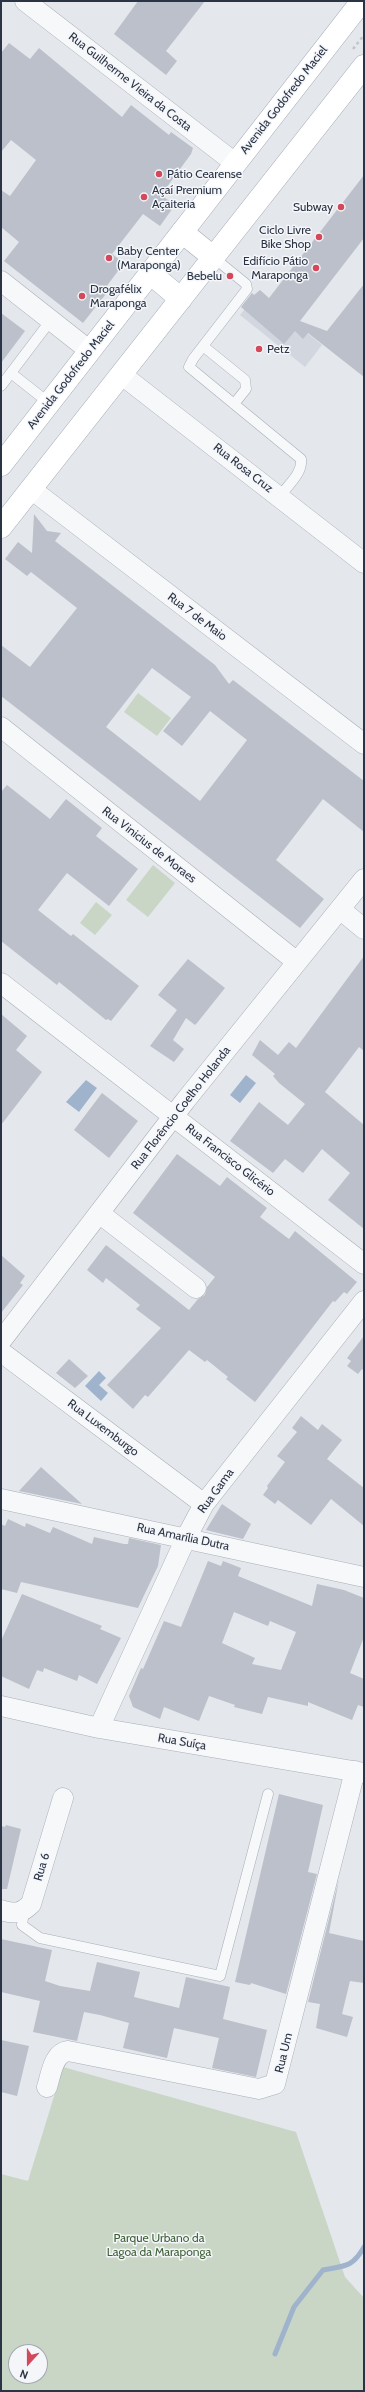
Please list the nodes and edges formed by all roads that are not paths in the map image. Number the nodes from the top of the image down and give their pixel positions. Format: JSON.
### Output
{"nodes":[{"id":1,"x":25,"y":1,"type":"edge"},
{"id":2,"x":362,"y":1,"type":"edge"},
{"id":3,"x":364,"y":66,"type":"edge"},
{"id":4,"x":234,"y":163,"type":"junction"},
{"id":5,"x":182,"y":232,"type":"junction"},
{"id":6,"x":213,"y":257,"type":"junction"},
{"id":7,"x":150,"y":273,"type":"junction"},
{"id":8,"x":1,"y":281,"type":"edge"},
{"id":9,"x":181,"y":299,"type":"junction"},
{"id":10,"x":51,"y":320,"type":"junction"},
{"id":11,"x":203,"y":346,"type":"junction"},
{"id":12,"x":90,"y":351,"type":"junction"},
{"id":13,"x":11,"y":373,"type":"junction"},
{"id":14,"x":122,"y":375,"type":"junction"},
{"id":15,"x":1,"y":386,"type":"edge"},
{"id":16,"x":50,"y":403,"type":"junction"},
{"id":17,"x":234,"y":404,"type":"junction"},
{"id":18,"x":2,"y":461,"type":"edge"},
{"id":19,"x":31,"y":489,"type":"junction"},
{"id":20,"x":280,"y":496,"type":"junction"},
{"id":21,"x":1,"y":527,"type":"edge"},
{"id":22,"x":364,"y":563,"type":"edge"},
{"id":23,"x":1,"y":727,"type":"edge"},
{"id":24,"x":364,"y":744,"type":"edge"},
{"id":25,"x":364,"y":879,"type":"edge"},
{"id":26,"x":341,"y":910,"type":"junction"},
{"id":27,"x":364,"y":929,"type":"edge"},
{"id":28,"x":297,"y":962,"type":"junction"},
{"id":29,"x":1,"y":984,"type":"edge"},
{"id":30,"x":174,"y":1116,"type":"junction"},
{"id":31,"x":99,"y":1214,"type":"junction"},
{"id":32,"x":364,"y":1264,"type":"edge"},
{"id":33,"x":196,"y":1288,"type":"dead end"},
{"id":34,"x":364,"y":1300,"type":"edge"},
{"id":35,"x":1,"y":1341,"type":"edge"},
{"id":36,"x":1,"y":1352,"type":"edge"},
{"id":37,"x":1,"y":1498,"type":"edge"},
{"id":38,"x":204,"y":1504,"type":"junction"},
{"id":39,"x":186,"y":1538,"type":"junction"},
{"id":40,"x":364,"y":1577,"type":"edge"},
{"id":41,"x":1,"y":1706,"type":"edge"},
{"id":42,"x":99,"y":1728,"type":"junction"},
{"id":43,"x":359,"y":1772,"type":"edge"},
{"id":44,"x":268,"y":1794,"type":"dead end"},
{"id":45,"x":63,"y":1798,"type":"dead end"},
{"id":46,"x":1,"y":1910,"type":"edge"},
{"id":47,"x":24,"y":1911,"type":"junction"},
{"id":48,"x":47,"y":2087,"type":"dead end"}],
"edges":[{"from":1,"to":4,"type":"street","name":"Rua Guilherme Vieira da Costa"},
{"from":2,"to":4,"type":"main road","name":"Avenida Godofredo Maciel"},
{"from":3,"to":6,"type":"main road"},
{"from":4,"to":5,"type":"main road","name":"Avenida Godofredo Maciel"},
{"from":5,"to":6,"type":"main road"},
{"from":5,"to":7,"type":"main road","name":"Avenida Godofredo Maciel"},
{"from":6,"to":9,"type":"main road"},
{"from":6,"to":11,"type":"lane"},
{"from":7,"to":9,"type":"main road"},
{"from":7,"to":12,"type":"main road","name":"Avenida Godofredo Maciel"},
{"from":8,"to":10,"type":"street"},
{"from":9,"to":14,"type":"main road"},
{"from":10,"to":12,"type":"street"},
{"from":10,"to":13,"type":"lane"},
{"from":11,"to":17,"type":"lane"},
{"from":11,"to":17,"type":"lane"},
{"from":12,"to":16,"type":"main road","name":"Avenida Godofredo Maciel"},
{"from":13,"to":15,"type":"lane"},
{"from":13,"to":16,"type":"lane"},
{"from":14,"to":19,"type":"main road"},
{"from":14,"to":20,"type":"street","name":"Rua Rosa Cruz"},
{"from":16,"to":18,"type":"main road","name":"Avenida Godofredo Maciel"},
{"from":17,"to":20,"type":"lane"},
{"from":19,"to":21,"type":"main road"},
{"from":19,"to":24,"type":"street","name":"Rua 7 de Maio"},
{"from":20,"to":22,"type":"street","name":"Rua Rosa Cruz"},
{"from":23,"to":28,"type":"street","name":"Rua Vinicius de Moraes"},
{"from":25,"to":26,"type":"street","name":"Rua Florêncio Coelho Holanda"},
{"from":26,"to":27,"type":"street"},
{"from":26,"to":28,"type":"street","name":"Rua Florêncio Coelho Holanda"},
{"from":28,"to":30,"type":"street","name":"Rua Florêncio Coelho Holanda"},
{"from":29,"to":30,"type":"street","name":"Rua Francisco Glicério"},
{"from":30,"to":31,"type":"street","name":"Rua Florêncio Coelho Holanda"},
{"from":30,"to":32,"type":"street","name":"Rua Francisco Glicério"},
{"from":31,"to":33,"type":"street"},
{"from":31,"to":35,"type":"street","name":"Rua Florêncio Coelho Holanda"},
{"from":34,"to":38,"type":"street","name":"Rua Gama"},
{"from":36,"to":38,"type":"street","name":"Rua Luxemburgo"},
{"from":37,"to":39,"type":"street","name":"Rua Amarília Dutra"},
{"from":38,"to":39,"type":"street","name":"Rua Gama"},
{"from":39,"to":40,"type":"street","name":"Rua Amarília Dutra"},
{"from":39,"to":42,"type":"street","name":"Rua Gama"},
{"from":41,"to":42,"type":"street","name":"Rua Suíça"},
{"from":42,"to":43,"type":"street","name":"Rua Suíça"},
{"from":43,"to":48,"type":"street","name":"Rua Um"},
{"from":44,"to":47,"type":"lane"},
{"from":45,"to":47,"type":"street","name":"Rua 6"},
{"from":46,"to":47,"type":"street"}]}
